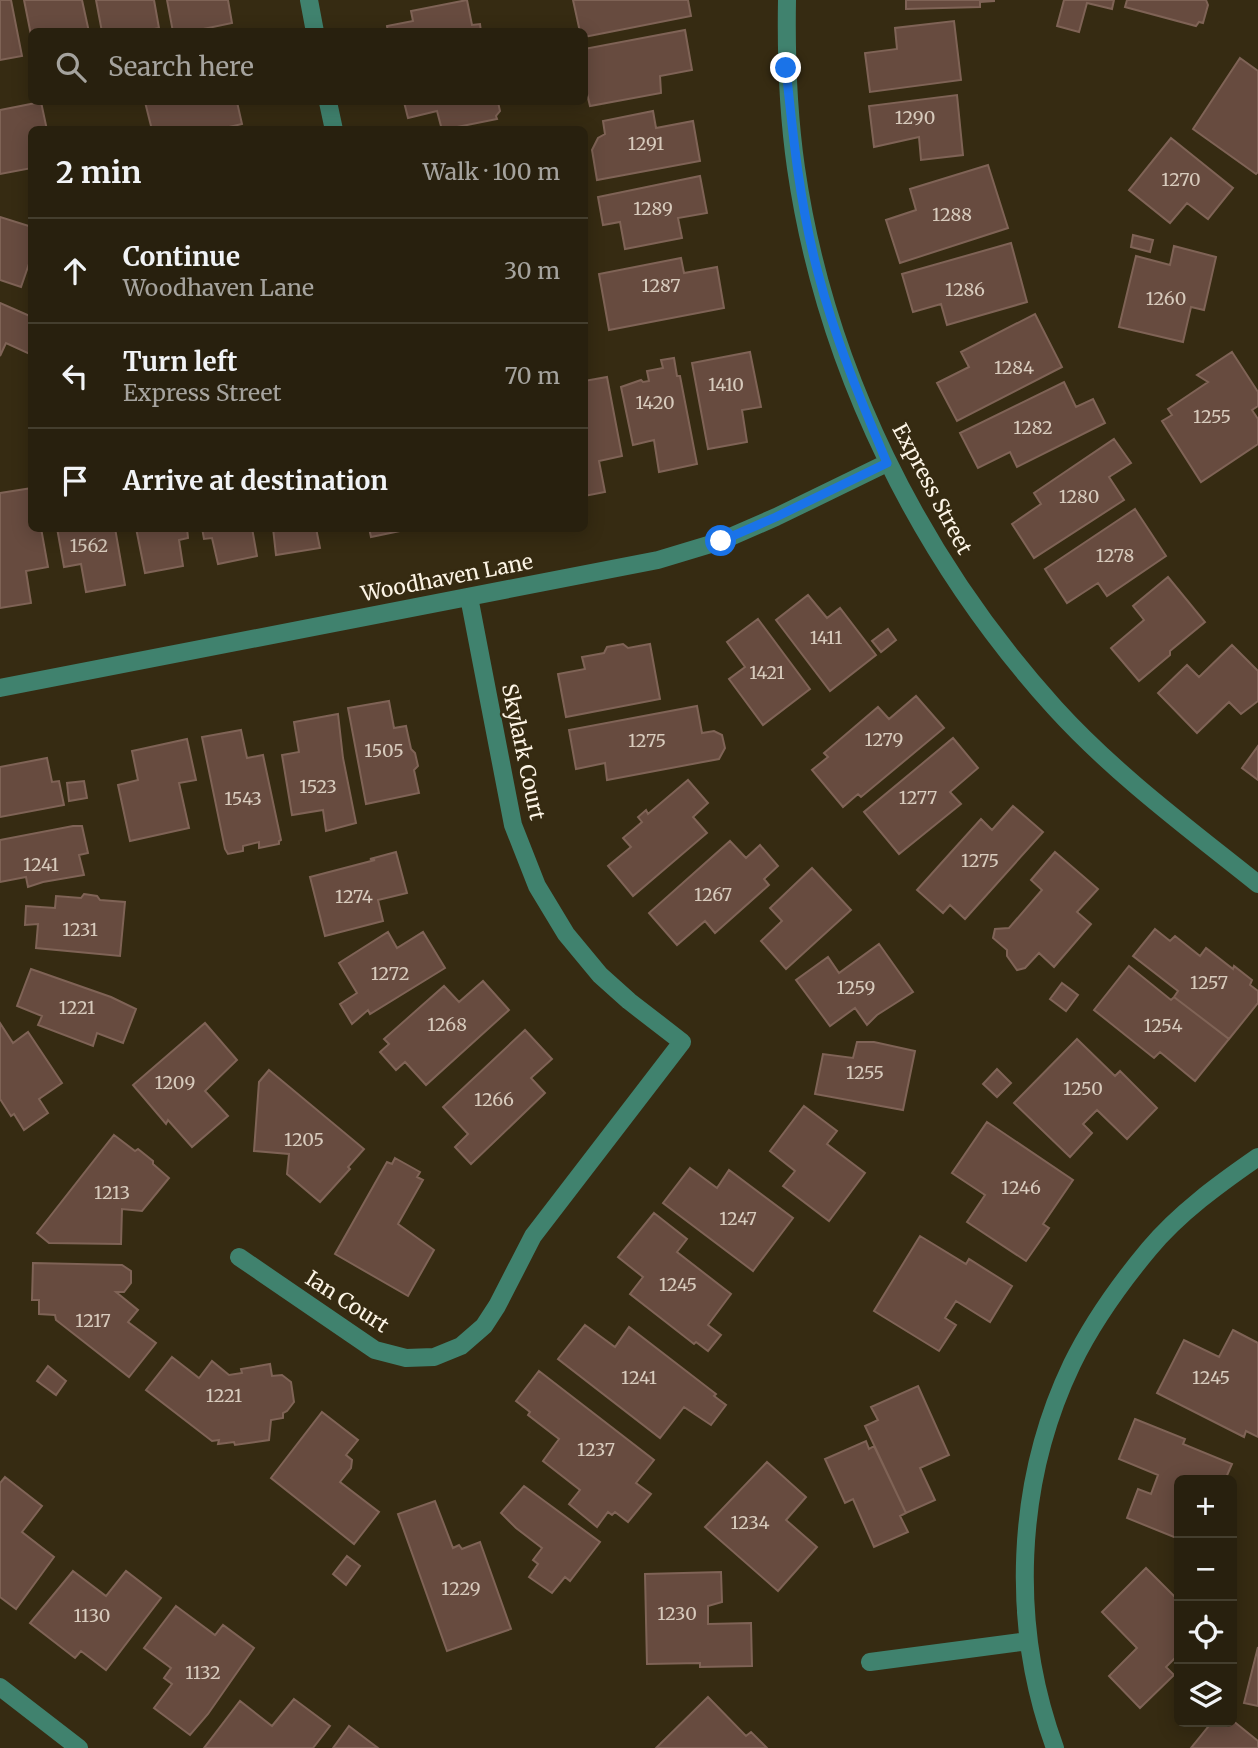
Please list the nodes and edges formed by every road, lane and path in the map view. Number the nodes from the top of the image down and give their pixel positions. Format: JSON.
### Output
{"nodes":[{"id":1,"x":309,"y":0,"type":"edge"},
{"id":2,"x":787,"y":0,"type":"edge"},
{"id":3,"x":314,"y":28,"type":"edge"},
{"id":4,"x":329,"y":105,"type":"edge"},
{"id":5,"x":333,"y":126,"type":"edge"},
{"id":6,"x":887,"y":463,"type":"junction"},
{"id":7,"x":469,"y":597,"type":"junction"},
{"id":8,"x":0,"y":688,"type":"edge"},
{"id":9,"x":1258,"y":884,"type":"edge"},
{"id":10,"x":1258,"y":1157,"type":"edge"},
{"id":11,"x":541,"y":1227,"type":"joint"},
{"id":12,"x":239,"y":1257,"type":"dead end"},
{"id":13,"x":1028,"y":1641,"type":"junction"},
{"id":14,"x":870,"y":1662,"type":"dead end"},
{"id":15,"x":0,"y":1688,"type":"edge"},
{"id":16,"x":79,"y":1748,"type":"edge"},
{"id":17,"x":1055,"y":1748,"type":"edge"}],
"edges":[{"from":1,"to":3,"type":"street"},
{"from":2,"to":6,"type":"street","name":"Express Street"},
{"from":4,"to":5,"type":"street"},
{"from":6,"to":7,"type":"street","name":"Woodhaven Lane"},
{"from":6,"to":9,"type":"street","name":"Express Street"},
{"from":7,"to":8,"type":"street","name":"Woodhaven Lane"},
{"from":7,"to":11,"type":"street","name":"Skylark Court"},
{"from":10,"to":13,"type":"street"},
{"from":11,"to":12,"type":"street","name":"Ian Court"},
{"from":13,"to":14,"type":"street"},
{"from":13,"to":17,"type":"street"},
{"from":15,"to":16,"type":"street"}]}
